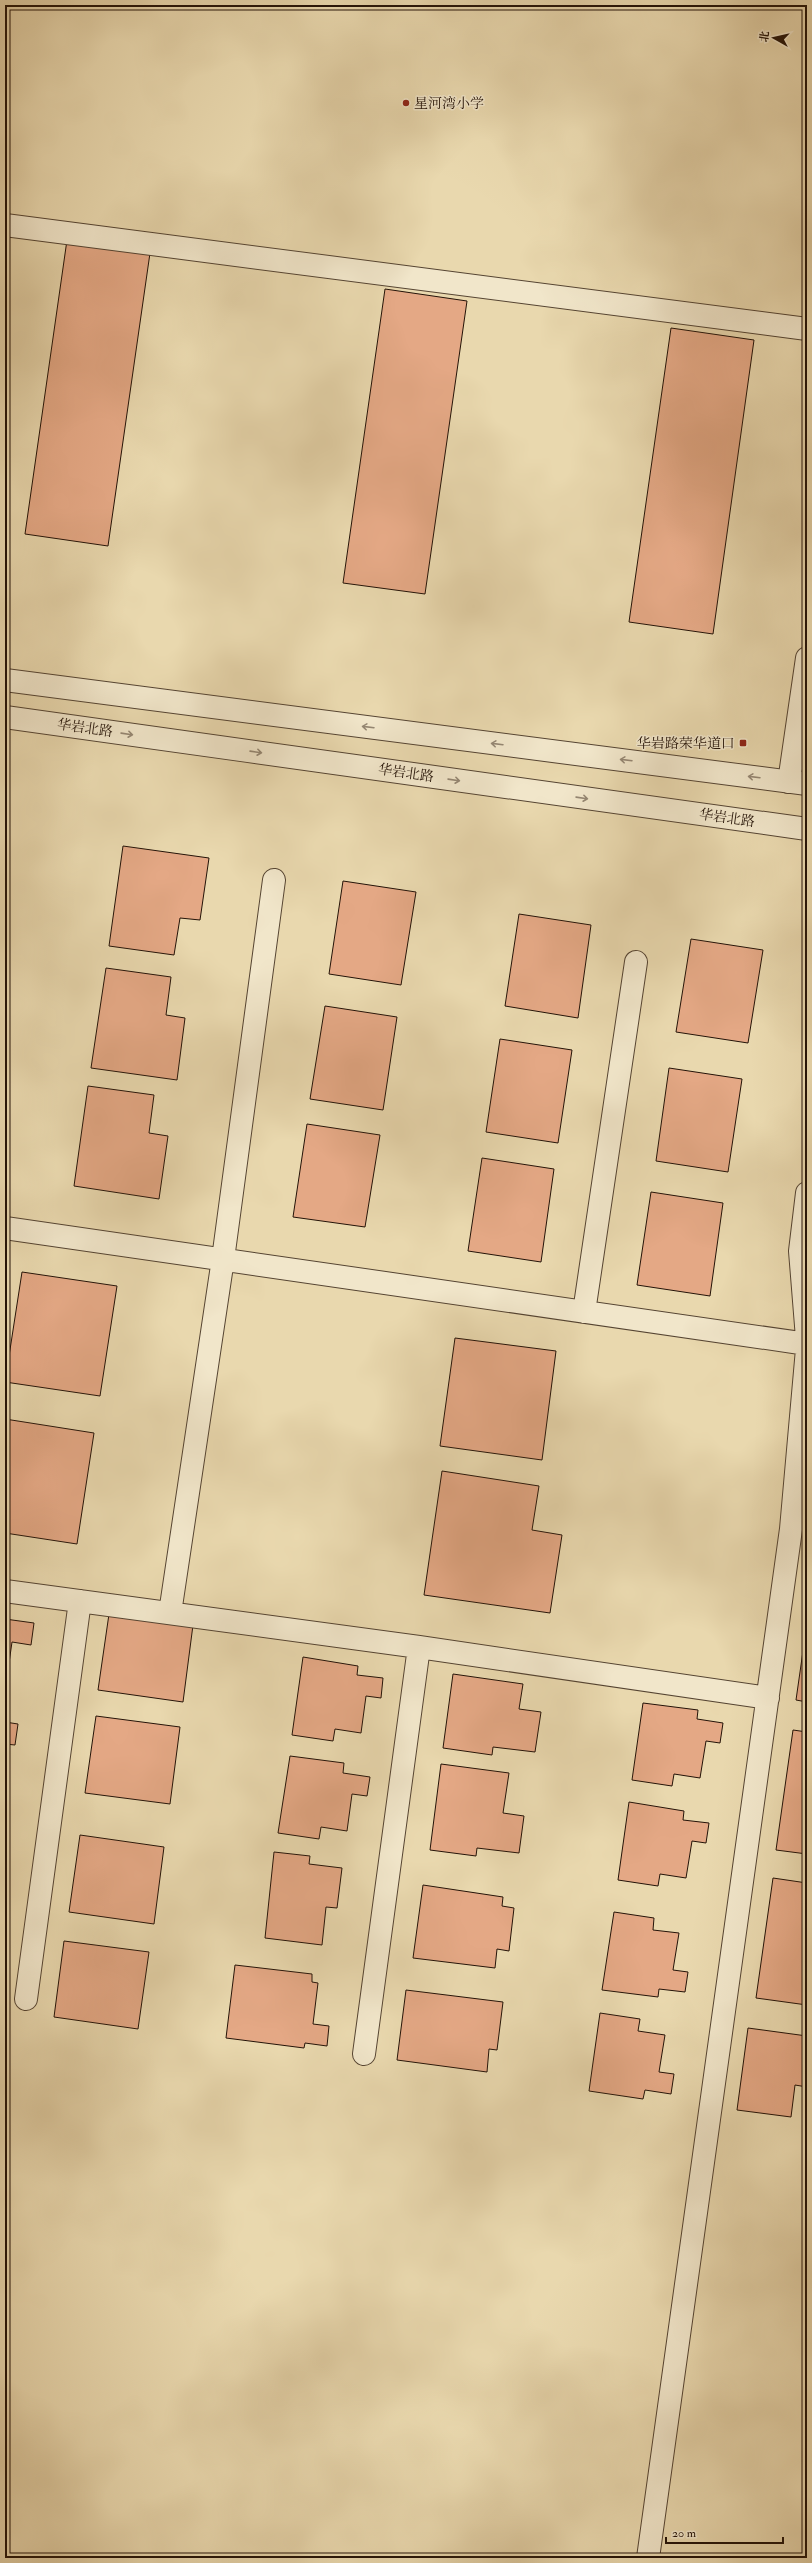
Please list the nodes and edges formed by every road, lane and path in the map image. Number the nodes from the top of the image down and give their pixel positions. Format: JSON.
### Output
{"nodes":[{"id":1,"x":5,"y":225,"type":"edge"},
{"id":2,"x":807,"y":329,"type":"edge"},
{"id":3,"x":807,"y":658,"type":"edge"},
{"id":4,"x":5,"y":680,"type":"edge"},
{"id":5,"x":5,"y":717,"type":"edge"},
{"id":6,"x":798,"y":783,"type":"edge"},
{"id":7,"x":807,"y":829,"type":"edge"},
{"id":8,"x":274,"y":880,"type":"dead end"},
{"id":9,"x":636,"y":962,"type":"dead end"},
{"id":10,"x":807,"y":1192,"type":"edge"},
{"id":11,"x":5,"y":1228,"type":"edge"},
{"id":12,"x":223,"y":1259,"type":"junction"},
{"id":13,"x":584,"y":1312,"type":"junction"},
{"id":14,"x":807,"y":1338,"type":"edge"},
{"id":15,"x":807,"y":1344,"type":"edge"},
{"id":16,"x":807,"y":1349,"type":"edge"},
{"id":17,"x":800,"y":1493,"type":"edge"},
{"id":18,"x":799,"y":1530,"type":"edge"},
{"id":19,"x":5,"y":1591,"type":"edge"},
{"id":20,"x":80,"y":1601,"type":"junction"},
{"id":21,"x":170,"y":1613,"type":"junction"},
{"id":22,"x":419,"y":1647,"type":"junction"},
{"id":23,"x":768,"y":1698,"type":"junction"},
{"id":24,"x":26,"y":1999,"type":"dead end"},
{"id":25,"x":364,"y":2054,"type":"dead end"},
{"id":26,"x":648,"y":2558,"type":"edge"}],
"edges":[{"from":1,"to":2,"type":"street"},
{"from":3,"to":6,"type":"street"},
{"from":6,"to":4,"type":"street","one_way":true},
{"from":5,"to":7,"type":"street","name":"华岩北路","one_way":true},
{"from":8,"to":12,"type":"street"},
{"from":9,"to":13,"type":"street"},
{"from":10,"to":14,"type":"street"},
{"from":11,"to":12,"type":"street"},
{"from":12,"to":13,"type":"street"},
{"from":12,"to":21,"type":"street"},
{"from":13,"to":15,"type":"street"},
{"from":16,"to":17,"type":"street"},
{"from":17,"to":18,"type":"street"},
{"from":18,"to":23,"type":"street"},
{"from":19,"to":20,"type":"street"},
{"from":20,"to":21,"type":"street"},
{"from":20,"to":24,"type":"street"},
{"from":21,"to":22,"type":"street"},
{"from":22,"to":23,"type":"street"},
{"from":22,"to":25,"type":"street"},
{"from":23,"to":26,"type":"street"}]}
